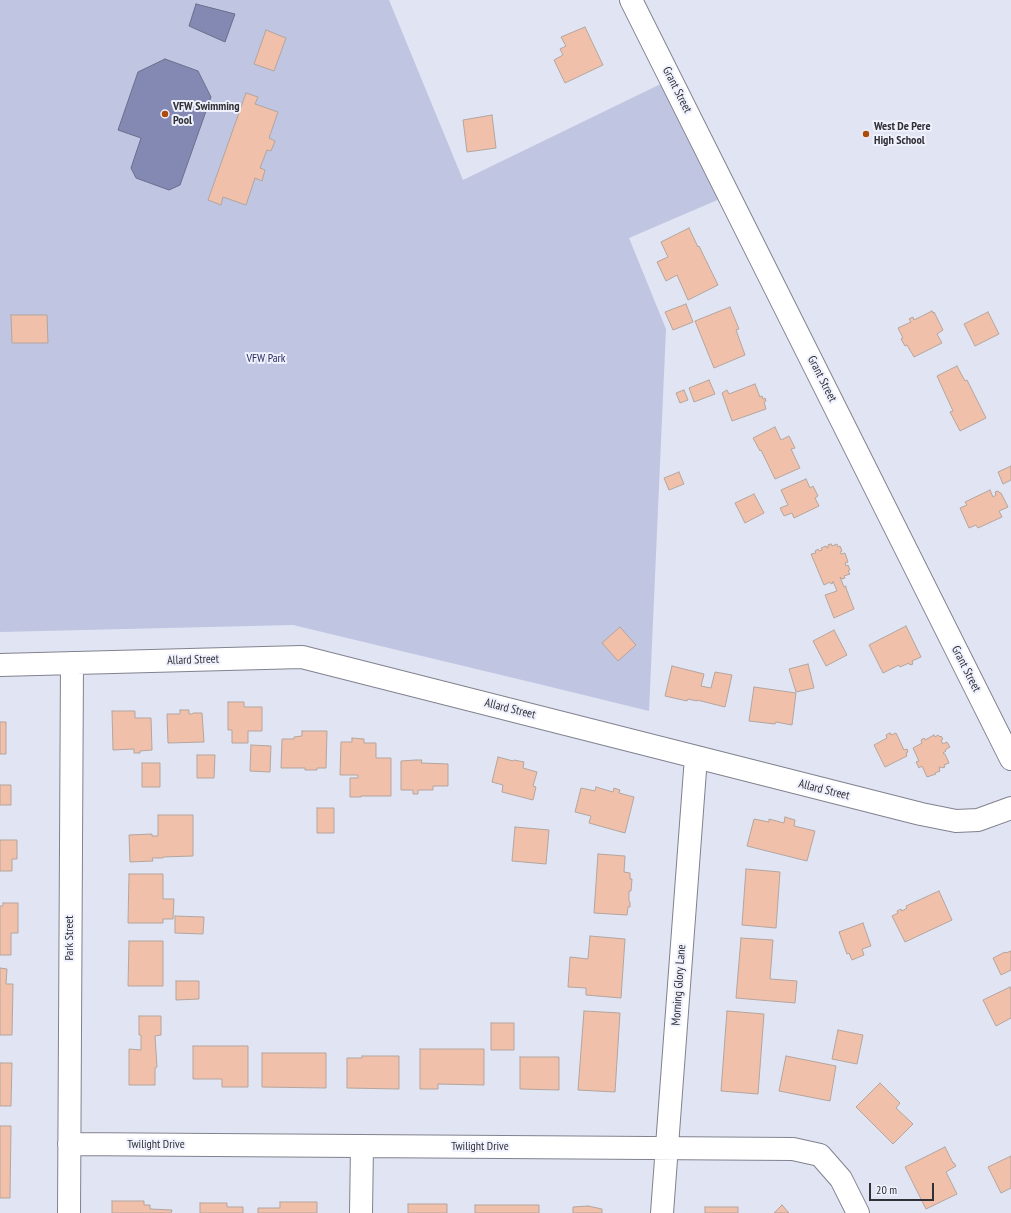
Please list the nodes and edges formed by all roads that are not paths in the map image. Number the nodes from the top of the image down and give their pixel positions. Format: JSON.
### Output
{"nodes":[{"id":1,"x":632,"y":0,"type":"edge"},
{"id":2,"x":72,"y":663,"type":"junction"},
{"id":3,"x":0,"y":665,"type":"edge"},
{"id":4,"x":696,"y":757,"type":"junction"},
{"id":5,"x":1011,"y":759,"type":"edge"},
{"id":6,"x":1011,"y":808,"type":"edge"},
{"id":7,"x":69,"y":1144,"type":"junction"},
{"id":8,"x":362,"y":1146,"type":"junction"},
{"id":9,"x":667,"y":1148,"type":"junction"},
{"id":10,"x":69,"y":1213,"type":"edge"},
{"id":11,"x":361,"y":1213,"type":"edge"},
{"id":12,"x":662,"y":1213,"type":"edge"},
{"id":13,"x":858,"y":1213,"type":"edge"}],
"edges":[{"from":1,"to":5,"type":"street","name":"Grant Street"},
{"from":2,"to":3,"type":"street","name":"Allard Street"},
{"from":2,"to":4,"type":"street","name":"Allard Street"},
{"from":2,"to":7,"type":"street","name":"Park Street"},
{"from":4,"to":6,"type":"street","name":"Allard Street"},
{"from":4,"to":9,"type":"street","name":"Morning Glory Lane"},
{"from":7,"to":8,"type":"street","name":"Twilight Drive"},
{"from":7,"to":10,"type":"street","name":"Park Street"},
{"from":8,"to":9,"type":"street","name":"Twilight Drive"},
{"from":8,"to":11,"type":"street"},
{"from":9,"to":12,"type":"street","name":"Morning Glory Lane"},
{"from":9,"to":13,"type":"street","name":"Twilight Drive"}]}
